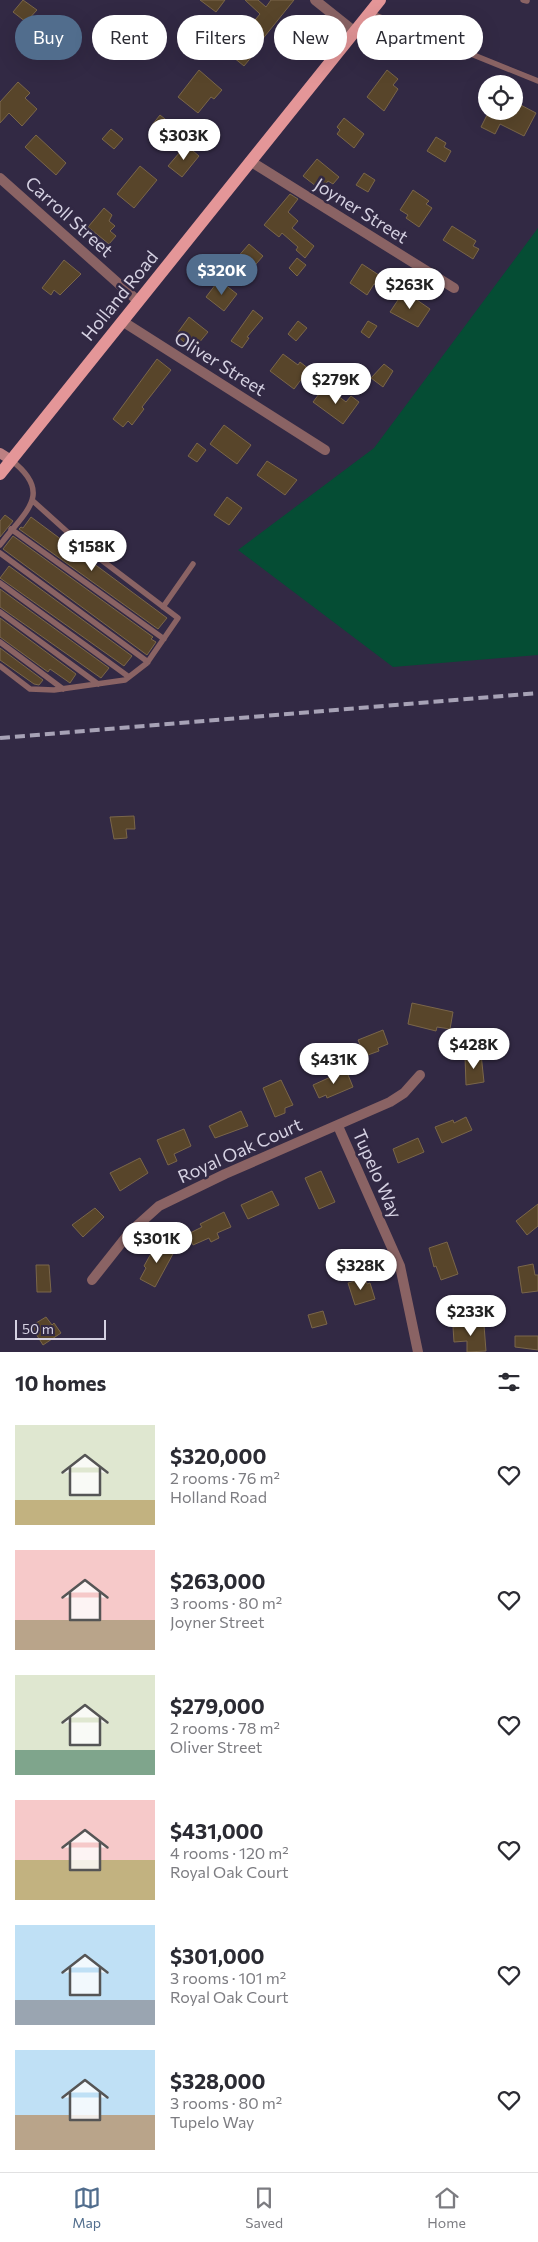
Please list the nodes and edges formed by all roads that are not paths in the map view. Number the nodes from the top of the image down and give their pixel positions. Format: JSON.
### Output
{"nodes":[{"id":1,"x":316,"y":0,"type":"edge"},
{"id":2,"x":380,"y":0,"type":"edge"},
{"id":3,"x":370,"y":13,"type":"junction"},
{"id":4,"x":355,"y":32,"type":"junction"},
{"id":5,"x":538,"y":80,"type":"edge"},
{"id":6,"x":250,"y":161,"type":"junction"},
{"id":7,"x":0,"y":178,"type":"edge"},
{"id":8,"x":454,"y":288,"type":"dead end"},
{"id":9,"x":138,"y":301,"type":"junction"},
{"id":10,"x":122,"y":321,"type":"junction"},
{"id":11,"x":325,"y":450,"type":"dead end"},
{"id":12,"x":5,"y":457,"type":"edge"},
{"id":13,"x":0,"y":474,"type":"edge"},
{"id":14,"x":33,"y":501,"type":"junction"},
{"id":15,"x":12,"y":529,"type":"junction"},
{"id":16,"x":0,"y":545,"type":"edge"},
{"id":17,"x":0,"y":553,"type":"edge"},
{"id":18,"x":193,"y":564,"type":"dead end"},
{"id":19,"x":0,"y":583,"type":"edge"},
{"id":20,"x":163,"y":607,"type":"junction"},
{"id":21,"x":0,"y":612,"type":"edge"},
{"id":22,"x":164,"y":639,"type":"junction"},
{"id":23,"x":0,"y":642,"type":"edge"},
{"id":24,"x":148,"y":662,"type":"junction"},
{"id":25,"x":0,"y":666,"type":"edge"},
{"id":26,"x":129,"y":676,"type":"junction"},
{"id":27,"x":98,"y":684,"type":"junction"},
{"id":28,"x":63,"y":688,"type":"junction"},
{"id":29,"x":420,"y":1075,"type":"dead end"},
{"id":30,"x":338,"y":1126,"type":"junction"},
{"id":31,"x":92,"y":1280,"type":"dead end"},
{"id":32,"x":418,"y":1352,"type":"edge"}],
"edges":[{"from":1,"to":4,"type":"street"},
{"from":2,"to":3,"type":"main road","name":"Holland Road"},
{"from":3,"to":4,"type":"main road","name":"Holland Road"},
{"from":3,"to":5,"type":"lane"},
{"from":4,"to":6,"type":"main road","name":"Holland Road"},
{"from":6,"to":8,"type":"street","name":"Joyner Street"},
{"from":6,"to":9,"type":"main road","name":"Holland Road"},
{"from":7,"to":9,"type":"street","name":"Carroll Street"},
{"from":9,"to":10,"type":"main road","name":"Holland Road"},
{"from":10,"to":11,"type":"street","name":"Oliver Street"},
{"from":10,"to":12,"type":"main road","name":"Holland Road"},
{"from":12,"to":13,"type":"main road","name":"Holland Road"},
{"from":12,"to":14,"type":"lane"},
{"from":14,"to":15,"type":"lane"},
{"from":14,"to":20,"type":"lane"},
{"from":15,"to":16,"type":"lane"},
{"from":15,"to":22,"type":"lane"},
{"from":17,"to":24,"type":"lane"},
{"from":18,"to":20,"type":"lane"},
{"from":19,"to":26,"type":"lane"},
{"from":20,"to":22,"type":"lane"},
{"from":21,"to":27,"type":"lane"},
{"from":22,"to":24,"type":"lane"},
{"from":23,"to":28,"type":"lane"},
{"from":24,"to":26,"type":"lane"},
{"from":25,"to":28,"type":"lane"},
{"from":26,"to":27,"type":"lane"},
{"from":27,"to":28,"type":"lane"},
{"from":29,"to":30,"type":"street","name":"Royal Oak Court"},
{"from":30,"to":31,"type":"street","name":"Royal Oak Court"},
{"from":30,"to":32,"type":"street","name":"Tupelo Way"}]}
